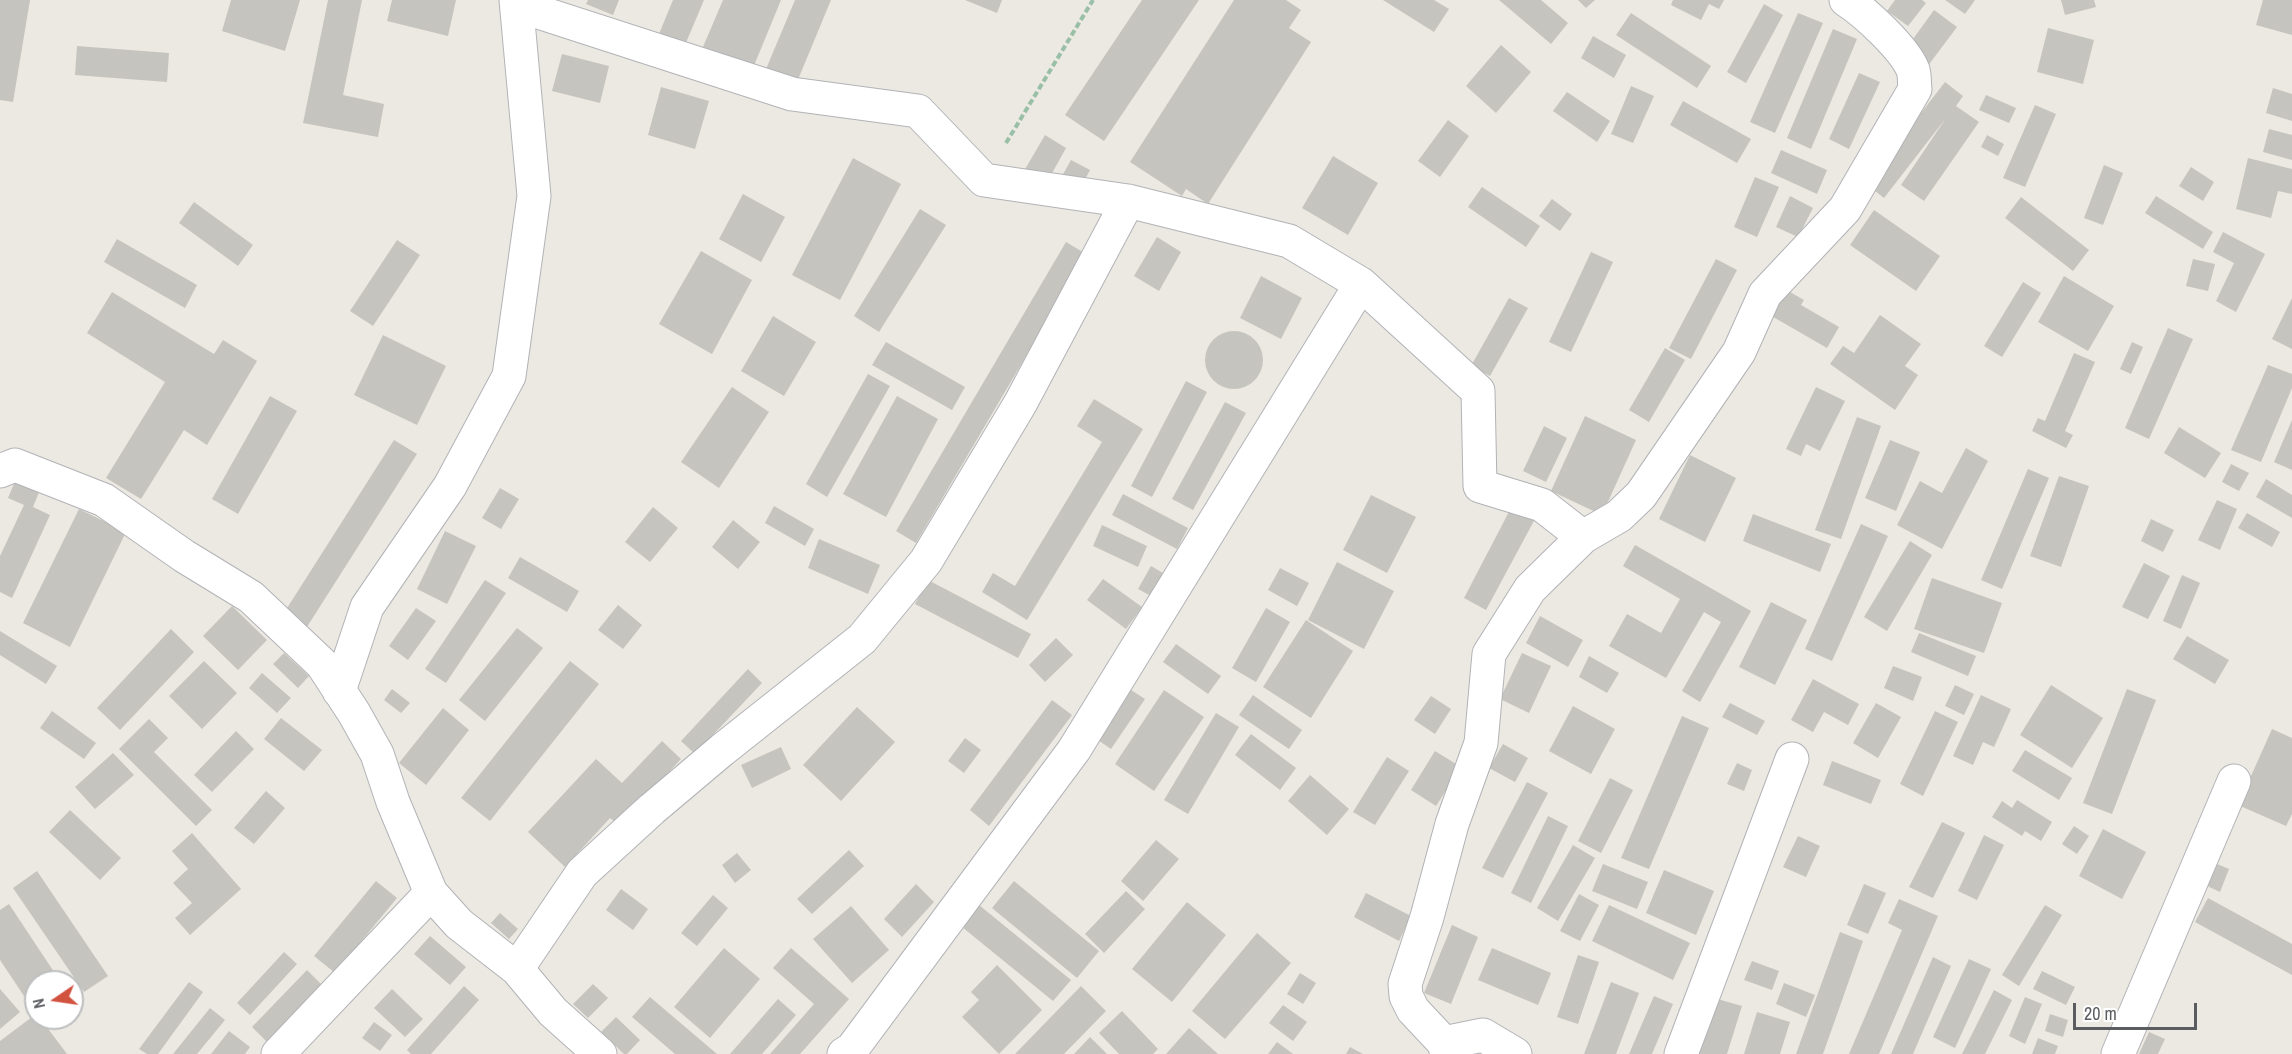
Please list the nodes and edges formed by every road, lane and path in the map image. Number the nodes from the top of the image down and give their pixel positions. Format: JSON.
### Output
{"nodes":[{"id":1,"x":1093,"y":0,"type":"edge"},
{"id":2,"x":1845,"y":0,"type":"edge"},
{"id":3,"x":517,"y":3,"type":"edge"},
{"id":4,"x":984,"y":180,"type":"junction"},
{"id":5,"x":1128,"y":201,"type":"junction"},
{"id":6,"x":1361,"y":284,"type":"junction"},
{"id":7,"x":0,"y":471,"type":"edge"},
{"id":8,"x":1583,"y":537,"type":"junction"},
{"id":9,"x":339,"y":691,"type":"junction"},
{"id":10,"x":1792,"y":759,"type":"dead end"},
{"id":11,"x":2235,"y":781,"type":"dead end"},
{"id":12,"x":431,"y":893,"type":"junction"},
{"id":13,"x":517,"y":969,"type":"junction"},
{"id":14,"x":1446,"y":1048,"type":"edge"},
{"id":15,"x":278,"y":1054,"type":"edge"},
{"id":16,"x":600,"y":1054,"type":"edge"},
{"id":17,"x":844,"y":1054,"type":"edge"},
{"id":18,"x":1515,"y":1054,"type":"edge"},
{"id":19,"x":1681,"y":1054,"type":"edge"},
{"id":20,"x":2118,"y":1054,"type":"edge"}],
"edges":[{"from":1,"to":4,"type":"path"},
{"from":2,"to":8,"type":"street"},
{"from":3,"to":4,"type":"street"},
{"from":3,"to":9,"type":"street"},
{"from":4,"to":5,"type":"street"},
{"from":5,"to":6,"type":"street"},
{"from":5,"to":13,"type":"street"},
{"from":6,"to":8,"type":"street"},
{"from":6,"to":17,"type":"street"},
{"from":7,"to":9,"type":"street"},
{"from":8,"to":14,"type":"street"},
{"from":9,"to":12,"type":"street"},
{"from":10,"to":19,"type":"street"},
{"from":11,"to":20,"type":"street"},
{"from":12,"to":13,"type":"street"},
{"from":12,"to":15,"type":"street"},
{"from":13,"to":16,"type":"street"},
{"from":14,"to":18,"type":"street"}]}
